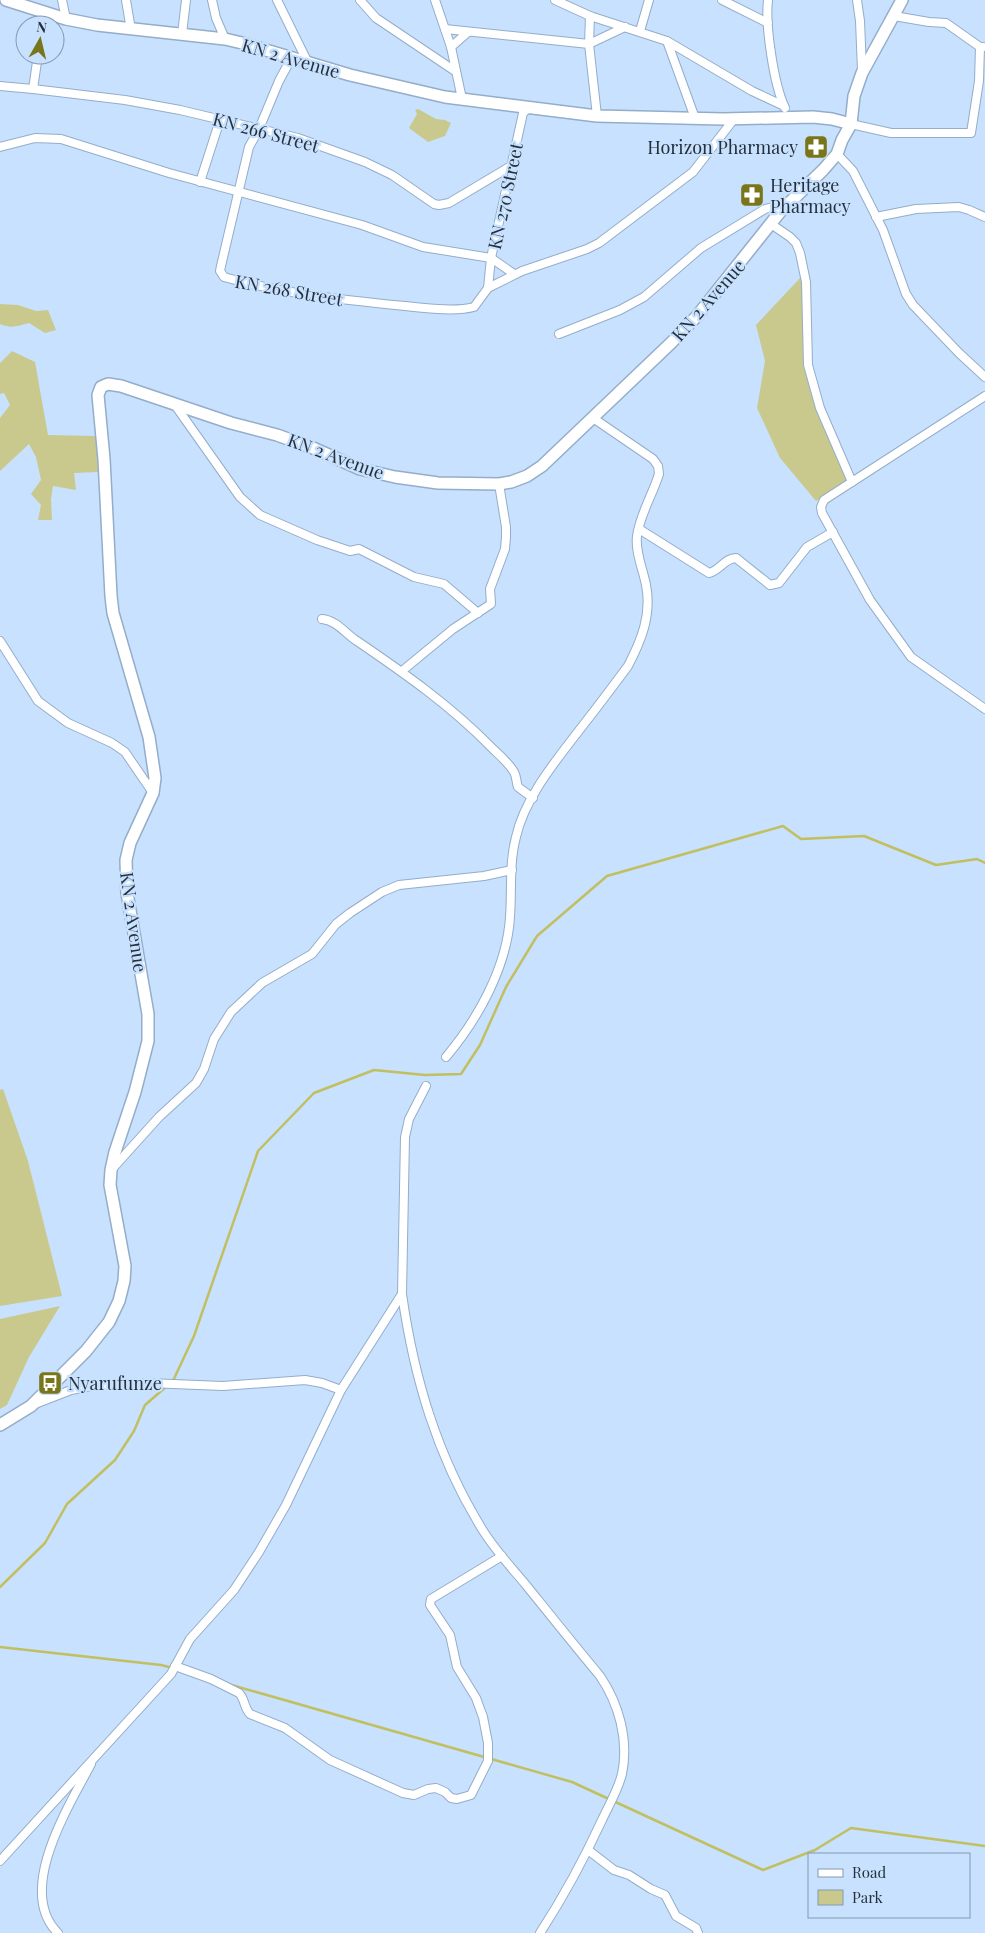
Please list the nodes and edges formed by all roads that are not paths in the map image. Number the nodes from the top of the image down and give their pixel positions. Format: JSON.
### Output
{"nodes":[{"id":1,"x":6,"y":0,"type":"edge"},
{"id":2,"x":62,"y":0,"type":"edge"},
{"id":3,"x":126,"y":0,"type":"edge"},
{"id":4,"x":186,"y":0,"type":"edge"},
{"id":5,"x":212,"y":0,"type":"edge"},
{"id":6,"x":277,"y":0,"type":"edge"},
{"id":7,"x":360,"y":0,"type":"edge"},
{"id":8,"x":435,"y":0,"type":"edge"},
{"id":9,"x":555,"y":0,"type":"edge"},
{"id":10,"x":650,"y":0,"type":"edge"},
{"id":11,"x":722,"y":0,"type":"edge"},
{"id":12,"x":768,"y":0,"type":"edge"},
{"id":13,"x":857,"y":0,"type":"edge"},
{"id":14,"x":902,"y":0,"type":"edge"},
{"id":15,"x":46,"y":12,"type":"junction"},
{"id":16,"x":46,"y":15,"type":"edge"},
{"id":17,"x":590,"y":16,"type":"junction"},
{"id":18,"x":894,"y":16,"type":"junction"},
{"id":19,"x":66,"y":19,"type":"junction"},
{"id":20,"x":768,"y":23,"type":"junction"},
{"id":21,"x":625,"y":27,"type":"junction"},
{"id":22,"x":445,"y":29,"type":"junction"},
{"id":23,"x":131,"y":30,"type":"junction"},
{"id":24,"x":468,"y":32,"type":"junction"},
{"id":25,"x":640,"y":32,"type":"junction"},
{"id":26,"x":182,"y":34,"type":"junction"},
{"id":27,"x":225,"y":39,"type":"junction"},
{"id":28,"x":667,"y":40,"type":"junction"},
{"id":29,"x":589,"y":44,"type":"junction"},
{"id":30,"x":451,"y":47,"type":"junction"},
{"id":31,"x":982,"y":47,"type":"edge"},
{"id":32,"x":292,"y":58,"type":"junction"},
{"id":33,"x":308,"y":63,"type":"junction"},
{"id":34,"x":37,"y":65,"type":"edge"},
{"id":35,"x":455,"y":70,"type":"junction"},
{"id":36,"x":862,"y":73,"type":"junction"},
{"id":37,"x":0,"y":86,"type":"edge"},
{"id":38,"x":33,"y":89,"type":"junction"},
{"id":39,"x":462,"y":99,"type":"junction"},
{"id":40,"x":784,"y":106,"type":"junction"},
{"id":41,"x":529,"y":108,"type":"junction"},
{"id":42,"x":597,"y":116,"type":"junction"},
{"id":43,"x":790,"y":116,"type":"junction"},
{"id":44,"x":695,"y":118,"type":"junction"},
{"id":45,"x":734,"y":119,"type":"junction"},
{"id":46,"x":220,"y":120,"type":"junction"},
{"id":47,"x":851,"y":124,"type":"junction"},
{"id":48,"x":259,"y":129,"type":"junction"},
{"id":49,"x":0,"y":146,"type":"edge"},
{"id":50,"x":837,"y":154,"type":"junction"},
{"id":51,"x":511,"y":166,"type":"junction"},
{"id":52,"x":200,"y":182,"type":"junction"},
{"id":53,"x":239,"y":193,"type":"junction"},
{"id":54,"x":788,"y":203,"type":"junction"},
{"id":55,"x":876,"y":217,"type":"junction"},
{"id":56,"x":985,"y":217,"type":"edge"},
{"id":57,"x":771,"y":224,"type":"junction"},
{"id":58,"x":491,"y":258,"type":"junction"},
{"id":59,"x":514,"y":274,"type":"junction"},
{"id":60,"x":488,"y":288,"type":"junction"},
{"id":61,"x":559,"y":334,"type":"dead end"},
{"id":62,"x":985,"y":376,"type":"edge"},
{"id":63,"x":985,"y":396,"type":"edge"},
{"id":64,"x":175,"y":405,"type":"junction"},
{"id":65,"x":593,"y":418,"type":"junction"},
{"id":66,"x":852,"y":482,"type":"junction"},
{"id":67,"x":499,"y":484,"type":"junction"},
{"id":68,"x":639,"y":529,"type":"junction"},
{"id":69,"x":833,"y":532,"type":"junction"},
{"id":70,"x":478,"y":614,"type":"junction"},
{"id":71,"x":322,"y":619,"type":"dead end"},
{"id":72,"x":0,"y":640,"type":"edge"},
{"id":73,"x":402,"y":672,"type":"junction"},
{"id":74,"x":985,"y":709,"type":"edge"},
{"id":75,"x":153,"y":793,"type":"junction"},
{"id":76,"x":533,"y":798,"type":"junction"},
{"id":77,"x":512,"y":870,"type":"junction"},
{"id":78,"x":446,"y":1057,"type":"dead end"},
{"id":79,"x":426,"y":1086,"type":"dead end"},
{"id":80,"x":111,"y":1170,"type":"junction"},
{"id":81,"x":402,"y":1294,"type":"junction"},
{"id":82,"x":341,"y":1390,"type":"junction"},
{"id":83,"x":32,"y":1406,"type":"junction"},
{"id":84,"x":0,"y":1425,"type":"edge"},
{"id":85,"x":502,"y":1556,"type":"junction"},
{"id":86,"x":175,"y":1666,"type":"junction"},
{"id":87,"x":95,"y":1756,"type":"junction"},
{"id":88,"x":588,"y":1850,"type":"junction"},
{"id":89,"x":0,"y":1861,"type":"edge"},
{"id":90,"x":58,"y":1933,"type":"edge"},
{"id":91,"x":540,"y":1933,"type":"edge"},
{"id":92,"x":698,"y":1933,"type":"edge"}],
"edges":[{"from":1,"to":15,"type":"main road","name":"KN 2 Avenue"},
{"from":2,"to":19,"type":"street"},
{"from":3,"to":23,"type":"street"},
{"from":4,"to":26,"type":"street"},
{"from":5,"to":27,"type":"street"},
{"from":6,"to":33,"type":"street"},
{"from":7,"to":35,"type":"street"},
{"from":8,"to":22,"type":"street"},
{"from":9,"to":17,"type":"street"},
{"from":10,"to":25,"type":"street"},
{"from":11,"to":20,"type":"street"},
{"from":12,"to":20,"type":"street"},
{"from":13,"to":36,"type":"street"},
{"from":14,"to":18,"type":"main road"},
{"from":15,"to":16,"type":"street"},
{"from":15,"to":19,"type":"main road","name":"KN 2 Avenue"},
{"from":17,"to":21,"type":"street"},
{"from":17,"to":29,"type":"street"},
{"from":18,"to":31,"type":"street"},
{"from":18,"to":36,"type":"main road"},
{"from":19,"to":23,"type":"main road","name":"KN 2 Avenue"},
{"from":20,"to":40,"type":"street"},
{"from":21,"to":25,"type":"street"},
{"from":21,"to":29,"type":"street"},
{"from":22,"to":24,"type":"street"},
{"from":22,"to":30,"type":"street"},
{"from":23,"to":26,"type":"main road","name":"KN 2 Avenue"},
{"from":24,"to":29,"type":"street"},
{"from":24,"to":30,"type":"street"},
{"from":25,"to":28,"type":"street"},
{"from":26,"to":27,"type":"main road","name":"KN 2 Avenue"},
{"from":27,"to":32,"type":"main road","name":"KN 2 Avenue"},
{"from":28,"to":40,"type":"street"},
{"from":28,"to":44,"type":"street"},
{"from":29,"to":42,"type":"street"},
{"from":30,"to":35,"type":"street"},
{"from":31,"to":47,"type":"street"},
{"from":32,"to":33,"type":"main road","name":"KN 2 Avenue"},
{"from":32,"to":48,"type":"street","name":"KN 268 Street"},
{"from":33,"to":39,"type":"main road","name":"KN 2 Avenue"},
{"from":34,"to":38,"type":"street"},
{"from":35,"to":39,"type":"street"},
{"from":36,"to":47,"type":"main road"},
{"from":37,"to":38,"type":"street","name":"KN 266 Street"},
{"from":38,"to":46,"type":"street","name":"KN 266 Street"},
{"from":39,"to":41,"type":"main road","name":"KN 2 Avenue"},
{"from":40,"to":43,"type":"street"},
{"from":41,"to":42,"type":"main road","name":"KN 2 Avenue"},
{"from":41,"to":51,"type":"street","name":"KN 270 Street"},
{"from":42,"to":44,"type":"main road","name":"KN 2 Avenue"},
{"from":43,"to":45,"type":"main road","name":"KN 2 Avenue"},
{"from":43,"to":47,"type":"main road","name":"KN 2 Avenue"},
{"from":44,"to":45,"type":"main road","name":"KN 2 Avenue"},
{"from":45,"to":59,"type":"street"},
{"from":46,"to":48,"type":"street","name":"KN 266 Street"},
{"from":46,"to":52,"type":"street"},
{"from":47,"to":50,"type":"main road","name":"KN 2 Avenue"},
{"from":48,"to":51,"type":"street","name":"KN 266 Street"},
{"from":48,"to":53,"type":"street","name":"KN 268 Street"},
{"from":49,"to":52,"type":"street"},
{"from":50,"to":54,"type":"main road","name":"KN 2 Avenue"},
{"from":50,"to":55,"type":"street"},
{"from":51,"to":58,"type":"street","name":"KN 270 Street"},
{"from":52,"to":53,"type":"street"},
{"from":53,"to":58,"type":"street"},
{"from":53,"to":60,"type":"street","name":"KN 268 Street"},
{"from":54,"to":57,"type":"main road","name":"KN 2 Avenue"},
{"from":54,"to":61,"type":"street"},
{"from":55,"to":56,"type":"street"},
{"from":55,"to":62,"type":"street"},
{"from":57,"to":65,"type":"main road","name":"KN 2 Avenue"},
{"from":57,"to":66,"type":"street"},
{"from":58,"to":59,"type":"street"},
{"from":58,"to":60,"type":"street","name":"KN 270 Street"},
{"from":59,"to":60,"type":"street"},
{"from":63,"to":66,"type":"street"},
{"from":64,"to":67,"type":"main road","name":"KN 2 Avenue"},
{"from":64,"to":70,"type":"street"},
{"from":64,"to":75,"type":"main road","name":"KN 2 Avenue"},
{"from":65,"to":67,"type":"main road","name":"KN 2 Avenue"},
{"from":65,"to":68,"type":"street"},
{"from":66,"to":69,"type":"street"},
{"from":67,"to":70,"type":"street"},
{"from":68,"to":69,"type":"street"},
{"from":68,"to":76,"type":"street"},
{"from":69,"to":74,"type":"street"},
{"from":70,"to":73,"type":"street"},
{"from":71,"to":73,"type":"street"},
{"from":72,"to":75,"type":"street"},
{"from":73,"to":76,"type":"street"},
{"from":75,"to":80,"type":"main road","name":"KN 2 Avenue"},
{"from":76,"to":77,"type":"street"},
{"from":77,"to":78,"type":"street"},
{"from":77,"to":80,"type":"street"},
{"from":79,"to":81,"type":"street"},
{"from":80,"to":83,"type":"main road","name":"KN 2 Avenue"},
{"from":81,"to":82,"type":"street"},
{"from":81,"to":85,"type":"street"},
{"from":82,"to":83,"type":"street"},
{"from":82,"to":86,"type":"street"},
{"from":83,"to":84,"type":"main road","name":"KN 2 Avenue"},
{"from":85,"to":86,"type":"street"},
{"from":85,"to":88,"type":"street"},
{"from":86,"to":87,"type":"street"},
{"from":87,"to":89,"type":"street"},
{"from":87,"to":90,"type":"street"},
{"from":88,"to":91,"type":"street"},
{"from":88,"to":92,"type":"street"}]}
